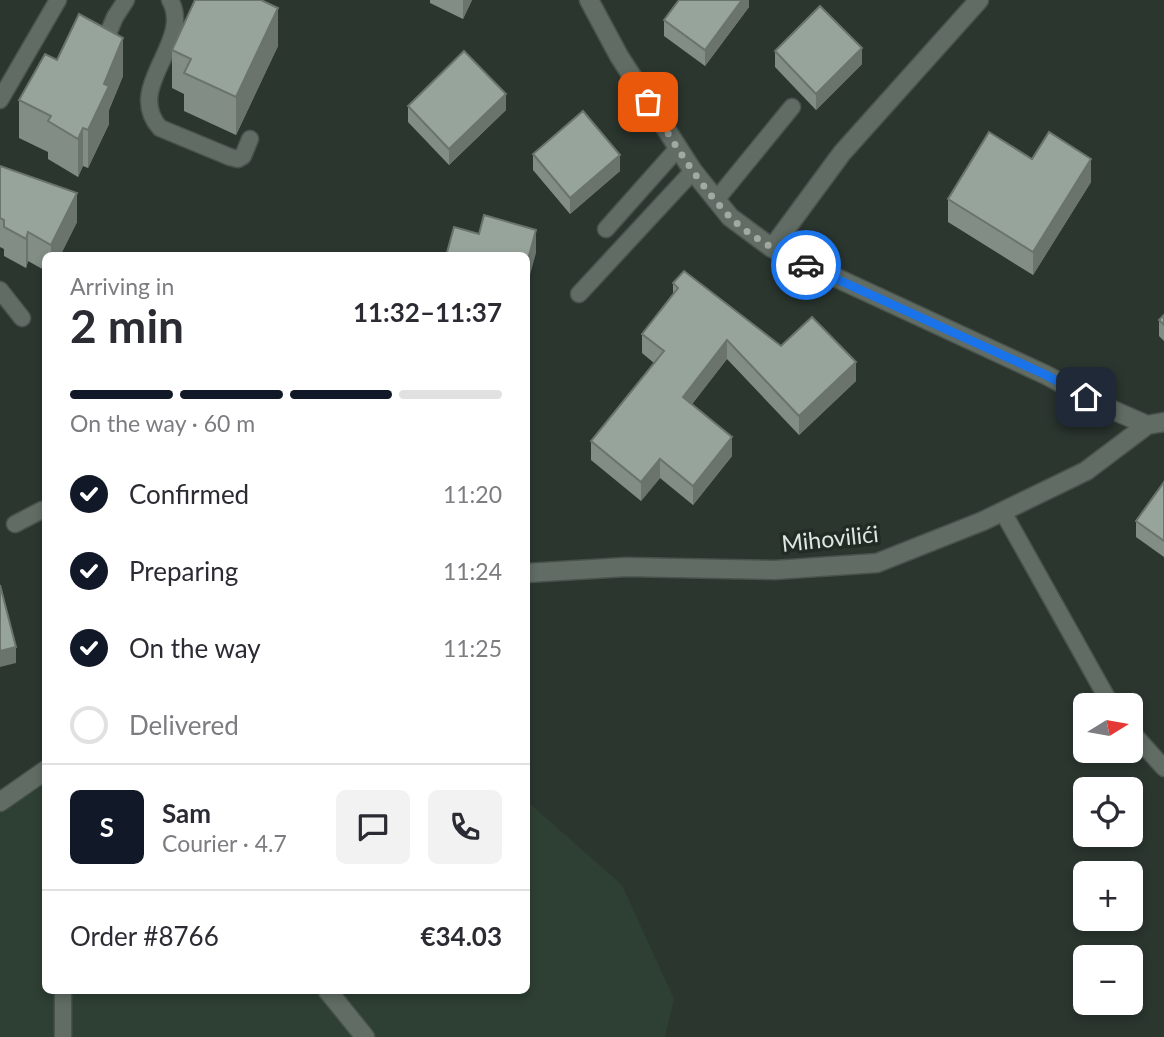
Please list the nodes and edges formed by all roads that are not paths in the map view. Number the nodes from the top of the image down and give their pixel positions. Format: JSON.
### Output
{"nodes":[{"id":1,"x":58,"y":0,"type":"edge"},
{"id":2,"x":126,"y":0,"type":"edge"},
{"id":3,"x":170,"y":0,"type":"edge"},
{"id":4,"x":589,"y":0,"type":"edge"},
{"id":5,"x":979,"y":0,"type":"edge"},
{"id":6,"x":104,"y":43,"type":"edge"},
{"id":7,"x":0,"y":100,"type":"edge"},
{"id":8,"x":792,"y":107,"type":"dead end"},
{"id":9,"x":250,"y":139,"type":"dead end"},
{"id":10,"x":678,"y":148,"type":"junction"},
{"id":11,"x":693,"y":171,"type":"junction"},
{"id":12,"x":716,"y":200,"type":"junction"},
{"id":13,"x":606,"y":229,"type":"dead end"},
{"id":14,"x":772,"y":248,"type":"junction"},
{"id":15,"x":0,"y":290,"type":"edge"},
{"id":16,"x":579,"y":294,"type":"dead end"},
{"id":17,"x":22,"y":318,"type":"dead end"},
{"id":18,"x":1155,"y":423,"type":"edge"},
{"id":19,"x":42,"y":510,"type":"edge"},
{"id":20,"x":1003,"y":512,"type":"junction"},
{"id":21,"x":15,"y":524,"type":"dead end"},
{"id":22,"x":530,"y":573,"type":"edge"},
{"id":23,"x":1104,"y":693,"type":"edge"},
{"id":24,"x":1143,"y":745,"type":"edge"},
{"id":25,"x":1164,"y":768,"type":"edge"},
{"id":26,"x":42,"y":774,"type":"edge"},
{"id":27,"x":0,"y":802,"type":"edge"},
{"id":28,"x":64,"y":994,"type":"edge"},
{"id":29,"x":330,"y":994,"type":"edge"},
{"id":30,"x":63,"y":1037,"type":"edge"},
{"id":31,"x":365,"y":1037,"type":"edge"}],
"edges":[{"from":1,"to":7,"type":"lane"},
{"from":2,"to":6,"type":"lane"},
{"from":3,"to":9,"type":"lane"},
{"from":4,"to":10,"type":"street","name":"Mihovilići"},
{"from":5,"to":14,"type":"street"},
{"from":8,"to":12,"type":"lane"},
{"from":10,"to":11,"type":"street","name":"Mihovilići"},
{"from":10,"to":13,"type":"lane"},
{"from":11,"to":12,"type":"street","name":"Mihovilići"},
{"from":11,"to":16,"type":"lane"},
{"from":12,"to":14,"type":"street","name":"Mihovilići"},
{"from":14,"to":18,"type":"street","name":"Mihovilići"},
{"from":15,"to":17,"type":"lane"},
{"from":18,"to":20,"type":"street","name":"Mihovilići"},
{"from":19,"to":21,"type":"lane"},
{"from":20,"to":22,"type":"street","name":"Mihovilići"},
{"from":20,"to":23,"type":"lane"},
{"from":24,"to":25,"type":"lane"},
{"from":26,"to":27,"type":"street"},
{"from":28,"to":30,"type":"lane"},
{"from":29,"to":31,"type":"street"}]}
